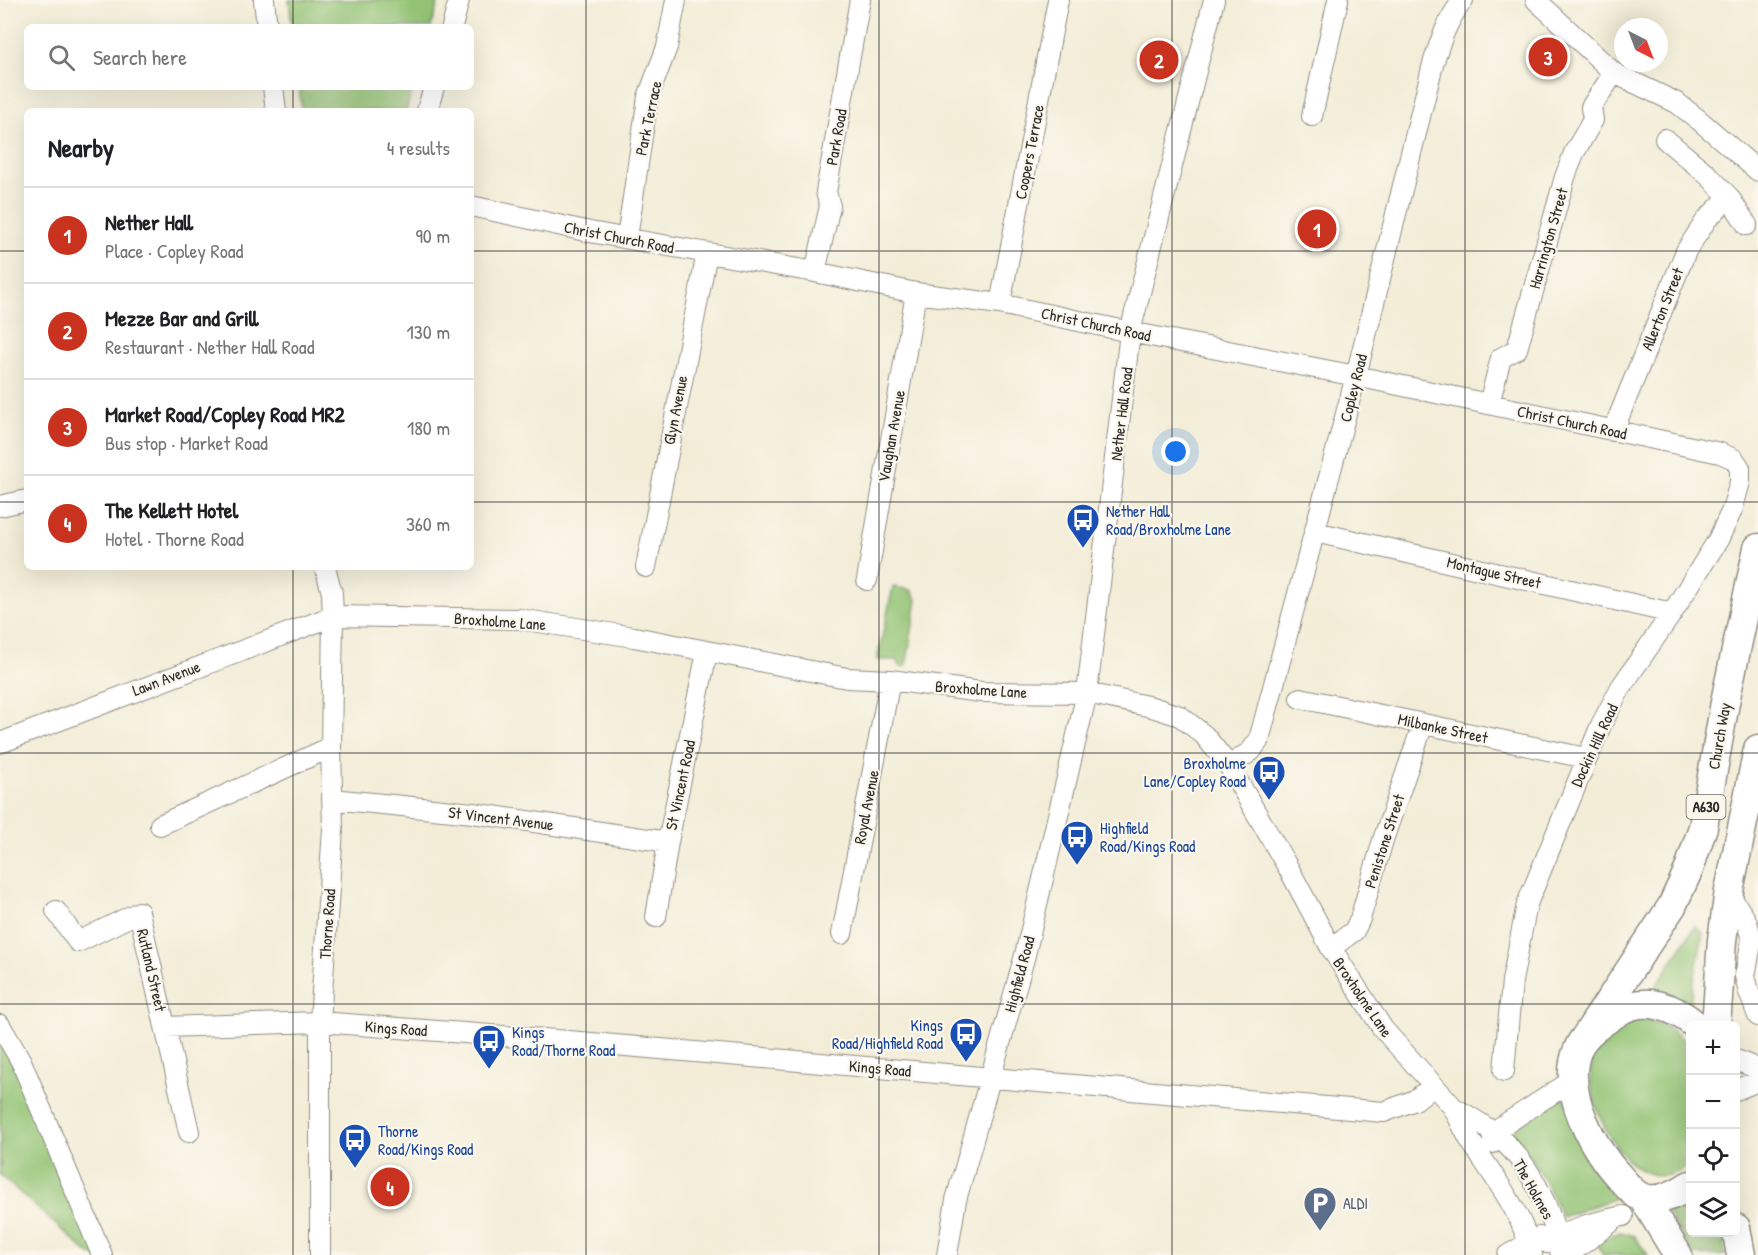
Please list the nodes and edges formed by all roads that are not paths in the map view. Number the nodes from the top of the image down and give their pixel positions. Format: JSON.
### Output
{"nodes":[{"id":1,"x":264,"y":0,"type":"edge"},
{"id":2,"x":459,"y":0,"type":"edge"},
{"id":3,"x":676,"y":0,"type":"edge"},
{"id":4,"x":860,"y":0,"type":"edge"},
{"id":5,"x":1058,"y":0,"type":"edge"},
{"id":6,"x":1214,"y":0,"type":"edge"},
{"id":7,"x":1338,"y":0,"type":"edge"},
{"id":8,"x":1463,"y":0,"type":"edge"},
{"id":9,"x":1536,"y":0,"type":"edge"},
{"id":10,"x":267,"y":24,"type":"edge"},
{"id":11,"x":453,"y":24,"type":"edge"},
{"id":12,"x":1614,"y":73,"type":"junction"},
{"id":13,"x":273,"y":90,"type":"edge"},
{"id":14,"x":433,"y":90,"type":"edge"},
{"id":15,"x":276,"y":108,"type":"edge"},
{"id":16,"x":428,"y":108,"type":"edge"},
{"id":17,"x":1312,"y":116,"type":"dead end"},
{"id":18,"x":1665,"y":139,"type":"dead end"},
{"id":19,"x":1723,"y":141,"type":"junction"},
{"id":20,"x":1758,"y":171,"type":"edge"},
{"id":21,"x":1758,"y":188,"type":"edge"},
{"id":22,"x":1729,"y":198,"type":"junction"},
{"id":23,"x":474,"y":207,"type":"edge"},
{"id":24,"x":1747,"y":225,"type":"dead end"},
{"id":25,"x":627,"y":238,"type":"junction"},
{"id":26,"x":706,"y":254,"type":"junction"},
{"id":27,"x":814,"y":272,"type":"junction"},
{"id":28,"x":916,"y":293,"type":"junction"},
{"id":29,"x":1000,"y":304,"type":"junction"},
{"id":30,"x":1130,"y":332,"type":"junction"},
{"id":31,"x":1356,"y":376,"type":"junction"},
{"id":32,"x":1489,"y":404,"type":"junction"},
{"id":33,"x":1613,"y":431,"type":"junction"},
{"id":34,"x":1720,"y":453,"type":"joint"},
{"id":35,"x":24,"y":501,"type":"edge"},
{"id":36,"x":0,"y":506,"type":"edge"},
{"id":37,"x":1315,"y":532,"type":"junction"},
{"id":38,"x":1758,"y":548,"type":"edge"},
{"id":39,"x":646,"y":567,"type":"dead end"},
{"id":40,"x":325,"y":570,"type":"edge"},
{"id":41,"x":337,"y":570,"type":"edge"},
{"id":42,"x":867,"y":580,"type":"dead end"},
{"id":43,"x":332,"y":593,"type":"junction"},
{"id":44,"x":1672,"y":613,"type":"junction"},
{"id":45,"x":333,"y":616,"type":"junction"},
{"id":46,"x":707,"y":652,"type":"junction"},
{"id":47,"x":890,"y":680,"type":"junction"},
{"id":48,"x":1087,"y":693,"type":"junction"},
{"id":49,"x":1300,"y":698,"type":"dead end"},
{"id":50,"x":1423,"y":724,"type":"junction"},
{"id":51,"x":0,"y":743,"type":"edge"},
{"id":52,"x":331,"y":747,"type":"junction"},
{"id":53,"x":1758,"y":749,"type":"edge"},
{"id":54,"x":1586,"y":758,"type":"junction"},
{"id":55,"x":1228,"y":766,"type":"junction"},
{"id":56,"x":332,"y":799,"type":"junction"},
{"id":57,"x":160,"y":825,"type":"dead end"},
{"id":58,"x":668,"y":842,"type":"junction"},
{"id":59,"x":1729,"y":894,"type":"junction"},
{"id":60,"x":56,"y":911,"type":"dead end"},
{"id":61,"x":656,"y":917,"type":"dead end"},
{"id":62,"x":842,"y":934,"type":"dead end"},
{"id":63,"x":1331,"y":948,"type":"junction"},
{"id":64,"x":1758,"y":1016,"type":"edge"},
{"id":65,"x":1691,"y":1021,"type":"edge"},
{"id":66,"x":1716,"y":1021,"type":"edge"},
{"id":67,"x":320,"y":1022,"type":"junction"},
{"id":68,"x":0,"y":1025,"type":"edge"},
{"id":69,"x":165,"y":1027,"type":"junction"},
{"id":70,"x":1584,"y":1039,"type":"junction"},
{"id":71,"x":1740,"y":1062,"type":"edge"},
{"id":72,"x":1758,"y":1069,"type":"edge"},
{"id":73,"x":1504,"y":1071,"type":"dead end"},
{"id":74,"x":989,"y":1077,"type":"junction"},
{"id":75,"x":1573,"y":1080,"type":"junction"},
{"id":76,"x":1758,"y":1081,"type":"edge"},
{"id":77,"x":1433,"y":1086,"type":"junction"},
{"id":78,"x":1740,"y":1088,"type":"edge"},
{"id":79,"x":1453,"y":1107,"type":"junction"},
{"id":80,"x":189,"y":1132,"type":"dead end"},
{"id":81,"x":1493,"y":1132,"type":"junction"},
{"id":82,"x":1500,"y":1182,"type":"junction"},
{"id":83,"x":1686,"y":1187,"type":"edge"},
{"id":84,"x":1634,"y":1207,"type":"junction"},
{"id":85,"x":1738,"y":1237,"type":"edge"},
{"id":86,"x":1557,"y":1240,"type":"edge"},
{"id":87,"x":1531,"y":1252,"type":"edge"},
{"id":88,"x":102,"y":1255,"type":"edge"},
{"id":89,"x":320,"y":1255,"type":"edge"},
{"id":90,"x":948,"y":1255,"type":"edge"},
{"id":91,"x":1508,"y":1255,"type":"edge"},
{"id":92,"x":1568,"y":1255,"type":"edge"},
{"id":93,"x":1678,"y":1255,"type":"edge"},
{"id":94,"x":1741,"y":1255,"type":"edge"}],
"edges":[{"from":1,"to":10,"type":"street"},
{"from":2,"to":11,"type":"street"},
{"from":3,"to":25,"type":"street","name":"Park Terrace"},
{"from":4,"to":27,"type":"street","name":"Park Road"},
{"from":5,"to":29,"type":"street","name":"Coopers Terrace"},
{"from":6,"to":30,"type":"street","name":"Nether Hall Road"},
{"from":7,"to":17,"type":"street"},
{"from":8,"to":31,"type":"street","name":"Copley Road"},
{"from":9,"to":12,"type":"street"},
{"from":12,"to":19,"type":"street"},
{"from":12,"to":32,"type":"street","name":"Harrington Street"},
{"from":13,"to":15,"type":"street"},
{"from":14,"to":16,"type":"street"},
{"from":18,"to":22,"type":"street"},
{"from":19,"to":20,"type":"street"},
{"from":19,"to":21,"type":"street"},
{"from":22,"to":24,"type":"street"},
{"from":22,"to":33,"type":"street","name":"Allerton Street"},
{"from":23,"to":25,"type":"street","name":"Christ Church Road"},
{"from":25,"to":26,"type":"street","name":"Christ Church Road"},
{"from":26,"to":27,"type":"street","name":"Christ Church Road"},
{"from":26,"to":39,"type":"street","name":"Glyn Avenue"},
{"from":27,"to":28,"type":"street","name":"Christ Church Road"},
{"from":28,"to":29,"type":"street","name":"Christ Church Road"},
{"from":28,"to":42,"type":"street","name":"Vaughan Avenue"},
{"from":29,"to":30,"type":"street","name":"Christ Church Road"},
{"from":30,"to":31,"type":"street","name":"Christ Church Road"},
{"from":30,"to":48,"type":"street","name":"Nether Hall Road"},
{"from":31,"to":32,"type":"street","name":"Christ Church Road"},
{"from":31,"to":37,"type":"street","name":"Copley Road"},
{"from":32,"to":33,"type":"street","name":"Christ Church Road"},
{"from":33,"to":34,"type":"street","name":"Christ Church Road"},
{"from":34,"to":44,"type":"street","name":"Dockin Hill Road"},
{"from":35,"to":36,"type":"street"},
{"from":37,"to":44,"type":"street","name":"Montague Street"},
{"from":37,"to":55,"type":"street","name":"Copley Road"},
{"from":38,"to":70,"type":"highway","name":"Church Way","number":"A630"},
{"from":40,"to":43,"type":"street","name":"Thorne Road"},
{"from":41,"to":43,"type":"street","name":"Thorne Road"},
{"from":43,"to":45,"type":"street","name":"Thorne Road"},
{"from":44,"to":54,"type":"street","name":"Dockin Hill Road"},
{"from":45,"to":46,"type":"street","name":"Broxholme Lane"},
{"from":45,"to":51,"type":"street","name":"Lawn Avenue"},
{"from":45,"to":52,"type":"street","name":"Thorne Road"},
{"from":46,"to":47,"type":"street","name":"Broxholme Lane"},
{"from":46,"to":58,"type":"street","name":"St Vincent Road"},
{"from":47,"to":48,"type":"street","name":"Broxholme Lane"},
{"from":47,"to":62,"type":"street","name":"Royal Avenue"},
{"from":48,"to":55,"type":"street","name":"Broxholme Lane"},
{"from":48,"to":74,"type":"street","name":"Highfield Road"},
{"from":49,"to":50,"type":"street","name":"Milbanke Street"},
{"from":50,"to":54,"type":"street","name":"Milbanke Street"},
{"from":50,"to":63,"type":"street","name":"Penistone Street"},
{"from":52,"to":56,"type":"street","name":"Thorne Road"},
{"from":52,"to":57,"type":"street"},
{"from":53,"to":59,"type":"highway","number":"A630"},
{"from":54,"to":73,"type":"street","name":"Dockin Hill Road"},
{"from":55,"to":63,"type":"street","name":"Broxholme Lane"},
{"from":56,"to":58,"type":"street","name":"St Vincent Avenue"},
{"from":56,"to":67,"type":"street","name":"Thorne Road"},
{"from":58,"to":61,"type":"street","name":"St Vincent Road"},
{"from":59,"to":64,"type":"street"},
{"from":59,"to":66,"type":"highway","number":"A630"},
{"from":60,"to":69,"type":"street","name":"Rutland Street"},
{"from":63,"to":77,"type":"street","name":"Broxholme Lane"},
{"from":65,"to":70,"type":"highway"},
{"from":67,"to":69,"type":"street","name":"Rutland Street"},
{"from":67,"to":74,"type":"street","name":"Kings Road"},
{"from":67,"to":89,"type":"street","name":"Thorne Road"},
{"from":68,"to":88,"type":"street"},
{"from":69,"to":80,"type":"street","name":"Rutland Street"},
{"from":70,"to":75,"type":"highway"},
{"from":71,"to":72,"type":"street"},
{"from":74,"to":77,"type":"street","name":"Kings Road"},
{"from":74,"to":90,"type":"street","name":"Highfield Road"},
{"from":75,"to":81,"type":"street"},
{"from":75,"to":84,"type":"highway"},
{"from":76,"to":78,"type":"street"},
{"from":77,"to":79,"type":"street","name":"The Holmes"},
{"from":79,"to":81,"type":"street","name":"The Holmes"},
{"from":79,"to":82,"type":"street","name":"The Holmes"},
{"from":81,"to":82,"type":"street","name":"The Holmes"},
{"from":81,"to":86,"type":"street","name":"The Holmes"},
{"from":82,"to":87,"type":"street","name":"The Holmes"},
{"from":83,"to":84,"type":"highway"},
{"from":84,"to":86,"type":"street"},
{"from":84,"to":92,"type":"street"},
{"from":84,"to":93,"type":"highway"},
{"from":85,"to":94,"type":"highway"},
{"from":86,"to":87,"type":"street"},
{"from":87,"to":91,"type":"street"}]}
